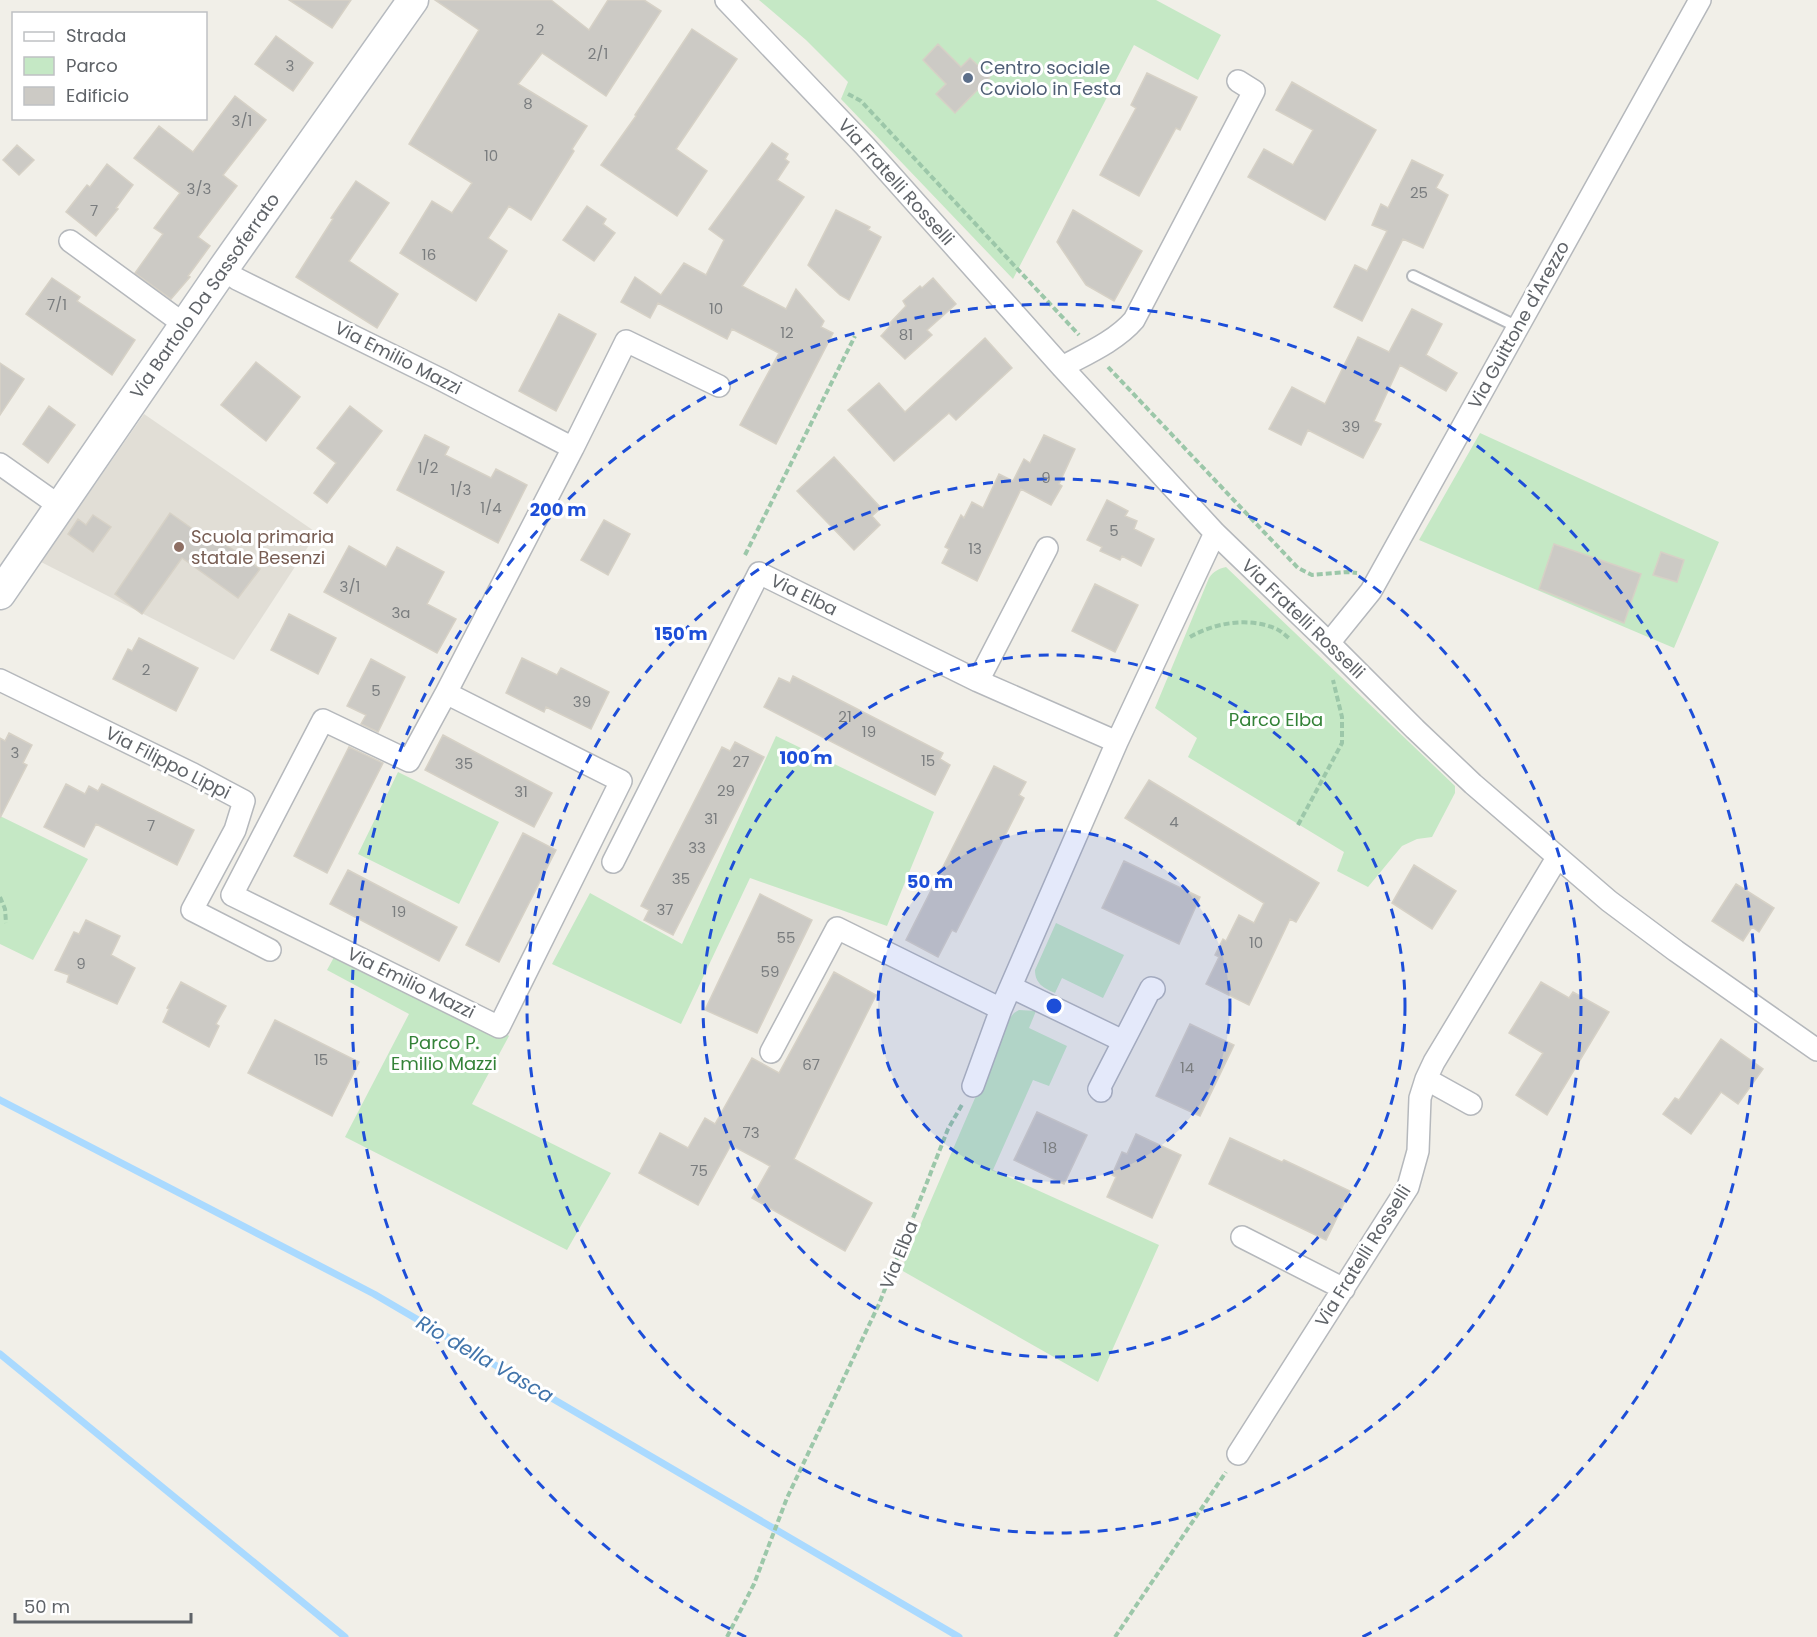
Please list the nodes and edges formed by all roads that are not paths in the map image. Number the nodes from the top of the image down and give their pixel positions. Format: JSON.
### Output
{"nodes":[{"id":1,"x":413,"y":0,"type":"edge"},
{"id":2,"x":726,"y":0,"type":"edge"},
{"id":3,"x":1700,"y":0,"type":"edge"},
{"id":4,"x":1238,"y":81,"type":"dead end"},
{"id":5,"x":70,"y":241,"type":"dead end"},
{"id":6,"x":222,"y":269,"type":"junction"},
{"id":7,"x":1413,"y":276,"type":"dead end"},
{"id":8,"x":184,"y":324,"type":"junction"},
{"id":9,"x":1518,"y":327,"type":"junction"},
{"id":10,"x":1062,"y":367,"type":"junction"},
{"id":11,"x":719,"y":386,"type":"dead end"},
{"id":12,"x":573,"y":448,"type":"junction"},
{"id":13,"x":0,"y":464,"type":"edge"},
{"id":14,"x":61,"y":507,"type":"junction"},
{"id":15,"x":1215,"y":533,"type":"junction"},
{"id":16,"x":1047,"y":548,"type":"dead end"},
{"id":17,"x":0,"y":594,"type":"edge"},
{"id":18,"x":1329,"y":643,"type":"junction"},
{"id":19,"x":0,"y":680,"type":"edge"},
{"id":20,"x":978,"y":681,"type":"junction"},
{"id":21,"x":446,"y":693,"type":"junction"},
{"id":22,"x":1117,"y":742,"type":"junction"},
{"id":23,"x":1557,"y":858,"type":"junction"},
{"id":24,"x":613,"y":862,"type":"dead end"},
{"id":25,"x":270,"y":950,"type":"dead end"},
{"id":26,"x":1011,"y":987,"type":"junction"},
{"id":27,"x":1154,"y":989,"type":"dead end"},
{"id":28,"x":1001,"y":1009,"type":"junction"},
{"id":29,"x":1123,"y":1041,"type":"junction"},
{"id":30,"x":1817,"y":1050,"type":"edge"},
{"id":31,"x":771,"y":1052,"type":"dead end"},
{"id":32,"x":1426,"y":1079,"type":"junction"},
{"id":33,"x":973,"y":1086,"type":"road end"},
{"id":34,"x":1101,"y":1091,"type":"dead end"},
{"id":35,"x":1471,"y":1104,"type":"dead end"},
{"id":36,"x":1242,"y":1237,"type":"dead end"},
{"id":37,"x":1344,"y":1289,"type":"junction"},
{"id":38,"x":1238,"y":1454,"type":"road end"}],
"edges":[{"from":1,"to":6,"type":"street","name":"Via Bartolo Da Sassoferrato"},
{"from":2,"to":10,"type":"street","name":"Via Fratelli Rosselli"},
{"from":3,"to":9,"type":"street","name":"Via Guittone d'Arezzo"},
{"from":4,"to":10,"type":"street"},
{"from":5,"to":8,"type":"street"},
{"from":6,"to":8,"type":"street","name":"Via Bartolo Da Sassoferrato"},
{"from":6,"to":12,"type":"street","name":"Via Emilio Mazzi"},
{"from":7,"to":9,"type":"lane"},
{"from":8,"to":14,"type":"street","name":"Via Bartolo Da Sassoferrato"},
{"from":9,"to":18,"type":"street","name":"Via Guittone d'Arezzo"},
{"from":10,"to":15,"type":"street","name":"Via Fratelli Rosselli"},
{"from":11,"to":12,"type":"street","name":"Via Emilio Mazzi"},
{"from":12,"to":21,"type":"street","name":"Via Emilio Mazzi"},
{"from":13,"to":14,"type":"street"},
{"from":14,"to":17,"type":"street","name":"Via Bartolo Da Sassoferrato"},
{"from":15,"to":18,"type":"street","name":"Via Fratelli Rosselli"},
{"from":15,"to":22,"type":"street"},
{"from":16,"to":20,"type":"street"},
{"from":18,"to":23,"type":"street","name":"Via Fratelli Rosselli"},
{"from":19,"to":25,"type":"street","name":"Via Filippo Lippi"},
{"from":20,"to":22,"type":"street","name":"Via Elba"},
{"from":20,"to":24,"type":"street","name":"Via Elba"},
{"from":21,"to":21,"type":"street","name":"Via Emilio Mazzi"},
{"from":22,"to":26,"type":"street"},
{"from":23,"to":30,"type":"street","name":"Via Fratelli Rosselli"},
{"from":23,"to":32,"type":"street","name":"Via Fratelli Rosselli"},
{"from":26,"to":28,"type":"street"},
{"from":26,"to":29,"type":"street"},
{"from":27,"to":29,"type":"street"},
{"from":28,"to":31,"type":"street"},
{"from":28,"to":33,"type":"street"},
{"from":29,"to":34,"type":"street"},
{"from":32,"to":35,"type":"street"},
{"from":32,"to":37,"type":"street","name":"Via Fratelli Rosselli"},
{"from":36,"to":37,"type":"street"},
{"from":37,"to":38,"type":"street","name":"Via Fratelli Rosselli"}]}
